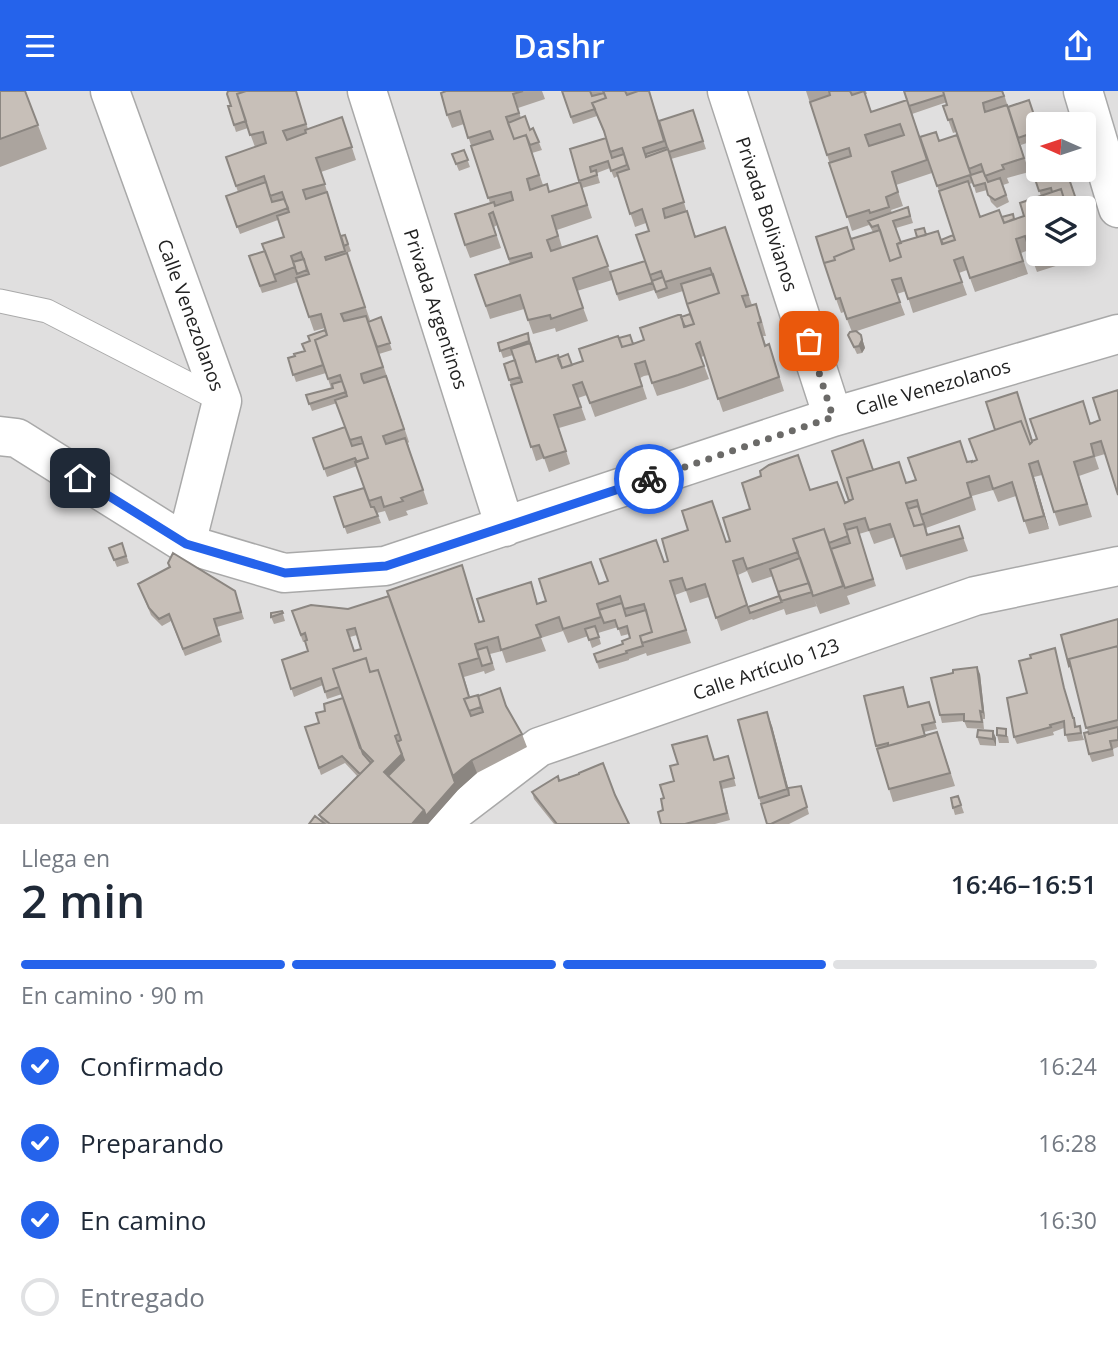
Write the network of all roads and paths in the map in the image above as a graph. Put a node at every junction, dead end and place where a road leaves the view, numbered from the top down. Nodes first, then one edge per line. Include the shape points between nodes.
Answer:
1 (110, 91) edge
2 (367, 91) edge
3 (727, 91) edge
4 (1083, 91) edge
5 (1118, 208) edge
6 (0, 301) edge
7 (1118, 334) edge
8 (222, 401) junction
9 (833, 417) junction
10 (0, 436) edge
11 (505, 527) junction
12 (186, 544) junction
13 (1118, 566) edge
14 (438, 824) edge

1 - 8 street, Calle Venezolanos
2 - 11 street, Privada Argentinos
3 - 9 street, Privada Bolivianos
4 - 5 street
6 - 8 lane via 47,311
7 - 9 street, Calle Venezolanos
8 - 12 street, Calle Venezolanos
9 - 11 street, Calle Venezolanos
10 - 12 street, Calle Venezolanos via 17,438
11 - 12 street, Calle Venezolanos via 386,566 285,573
13 - 14 street, Calle Artículo 123 via 975,596 539,747

